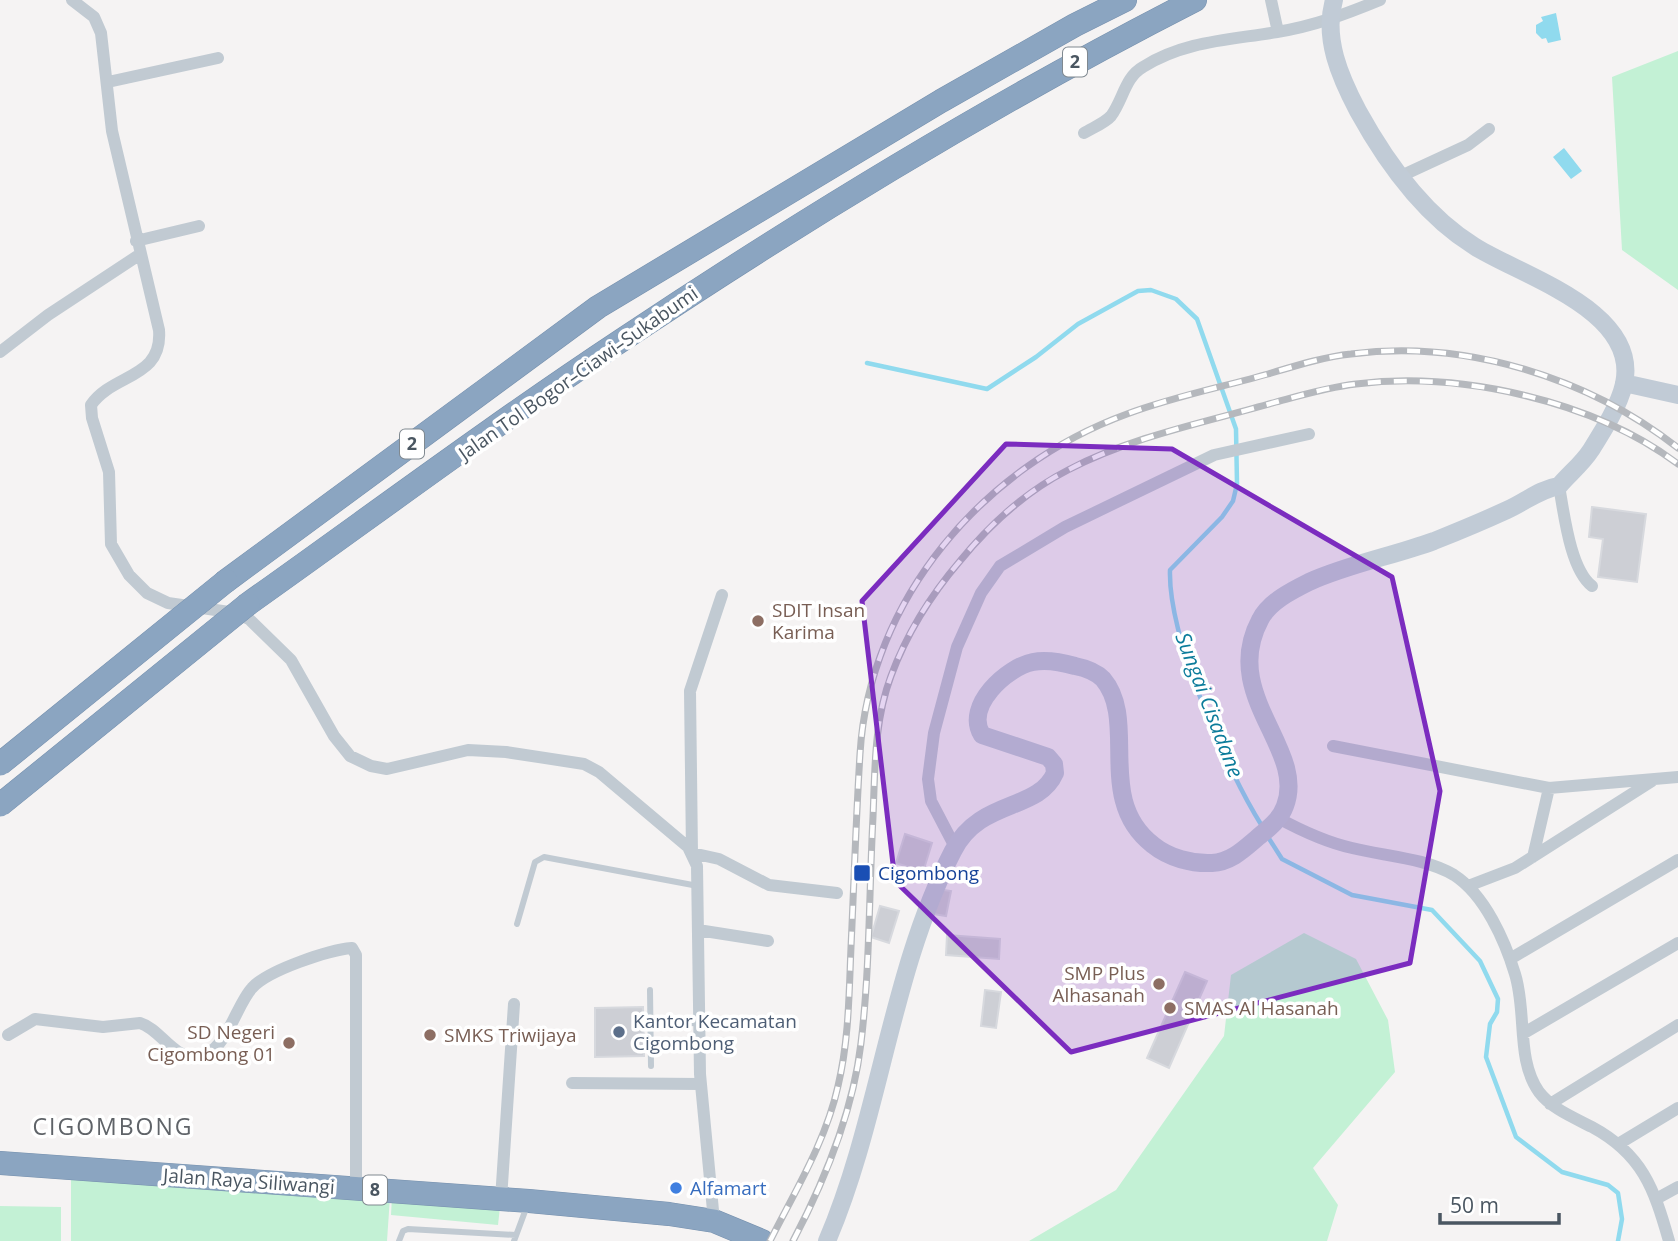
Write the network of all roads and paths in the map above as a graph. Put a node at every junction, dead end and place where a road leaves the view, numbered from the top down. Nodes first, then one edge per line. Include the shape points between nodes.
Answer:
1 (72, 0) edge
2 (1125, 0) edge
3 (1195, 0) edge
4 (1380, 0) edge
5 (1271, 1) edge
6 (1331, 12) edge
7 (1278, 32) junction
8 (218, 58) dead end
9 (108, 82) junction
10 (1489, 129) dead end
11 (1084, 133) dead end
12 (1401, 176) junction
13 (199, 226) dead end
14 (136, 241) junction
15 (139, 255) junction
16 (0, 352) edge
17 (1624, 383) junction
18 (1678, 395) edge
19 (1309, 435) dead end
20 (1559, 486) junction
21 (1592, 586) dead end
22 (722, 595) dead end
23 (1333, 746) dead end
24 (0, 764) edge
25 (1678, 777) edge
26 (1656, 779) junction
27 (1549, 788) junction
28 (0, 805) edge
29 (1273, 823) junction
30 (955, 847) junction
31 (692, 853) junction
32 (1533, 858) junction
33 (1678, 860) edge
34 (698, 886) junction
35 (1468, 886) junction
36 (837, 893) dead end
37 (517, 924) dead end
38 (698, 930) junction
39 (768, 941) dead end
40 (1678, 943) edge
41 (1510, 959) junction
42 (650, 990) dead end
43 (514, 1004) dead end
44 (651, 1024) junction
45 (699, 1024) junction
46 (1678, 1025) edge
47 (1524, 1033) junction
48 (8, 1035) dead end
49 (651, 1066) dead end
50 (572, 1083) dead end
51 (701, 1084) junction
52 (1550, 1104) junction
53 (1678, 1108) edge
54 (1620, 1143) junction
55 (0, 1163) edge
56 (1678, 1187) edge
57 (356, 1189) junction
58 (501, 1199) junction
59 (1656, 1199) junction
60 (529, 1201) junction
61 (714, 1221) junction
62 (755, 1237) edge
63 (515, 1238) edge
64 (399, 1241) edge
65 (827, 1241) edge
66 (1669, 1241) edge

1 - 9 street via 88,10 98,24
2 - 24 highway, Jalan Tol Bogor–Ciawi–Sukabumi / 2, bridge via 941,101 598,307 226,581
3 - 28 highway, Jalan Tol Bogor–Ciawi–Sukabumi / 2, bridge via 956,128 619,342 248,604
4 - 6 street
5 - 7 street
6 - 7 street
6 - 12 main road via 1336,62 1351,98
7 - 11 street via 1214,39 1141,68 1131,77 1110,118
8 - 9 street
9 - 14 street via 112,131
10 - 12 street via 1468,145
12 - 17 main road via 1474,247 1560,292 1604,322 1623,359
13 - 14 street
14 - 15 street
15 - 16 street
15 - 31 street via 159,330 159,349 148,365 97,397 91,410 109,472 111,544 135,583 167,603 249,619 291,660 342,748 355,760 387,769 475,750 584,764
17 - 18 main road
17 - 20 main road via 1590,451
19 - 30 street via 1214,455 1019,552 1000,566 981,593 957,647 934,733 928,779 931,801
20 - 21 street via 1581,578
20 - 29 main road via 1435,540 1309,582 1266,611 1251,647 1250,676 1288,782 1286,805
22 - 31 street via 690,691
23 - 27 street
25 - 26 street
26 - 27 street
26 - 32 street
27 - 32 street
29 - 30 main road via 1238,854 1220,862 1165,854 1140,834 1123,796 1117,716 1101,677 1044,661 1023,665 1003,677 986,698 978,724 987,738 1048,757 1055,768 1051,781 1034,797 988,814
29 - 35 street via 1444,870
30 - 65 main road via 917,936 869,1123
31 - 34 street
31 - 36 street via 719,859 769,884
32 - 35 street
33 - 41 street
34 - 37 lane via 544,857 534,862
34 - 38 street
35 - 41 street
38 - 39 street
38 - 45 street
40 - 47 street
41 - 47 street via 1522,996
42 - 44 lane
43 - 58 street
44 - 45 lane
44 - 49 lane
45 - 51 street
46 - 52 street
47 - 52 street via 1532,1081
48 - 57 street via 34,1019 103,1027 140,1023 181,1053 206,1054 221,1039 255,985 278,971 352,948 356,955
50 - 51 street
51 - 61 street
52 - 54 street
53 - 54 street
54 - 59 street via 1640,1167
55 - 57 highway, Jalan Raya Siliwangi / 8
56 - 59 street
57 - 58 highway, Jalan Raya Siliwangi / 8
58 - 60 highway, Jalan Raya Siliwangi / 8
59 - 66 street
60 - 61 highway, Jalan Raya Siliwangi / 8
60 - 63 lane
61 - 62 highway, Jalan Raya Siliwangi / 8
63 - 64 lane via 408,1229

